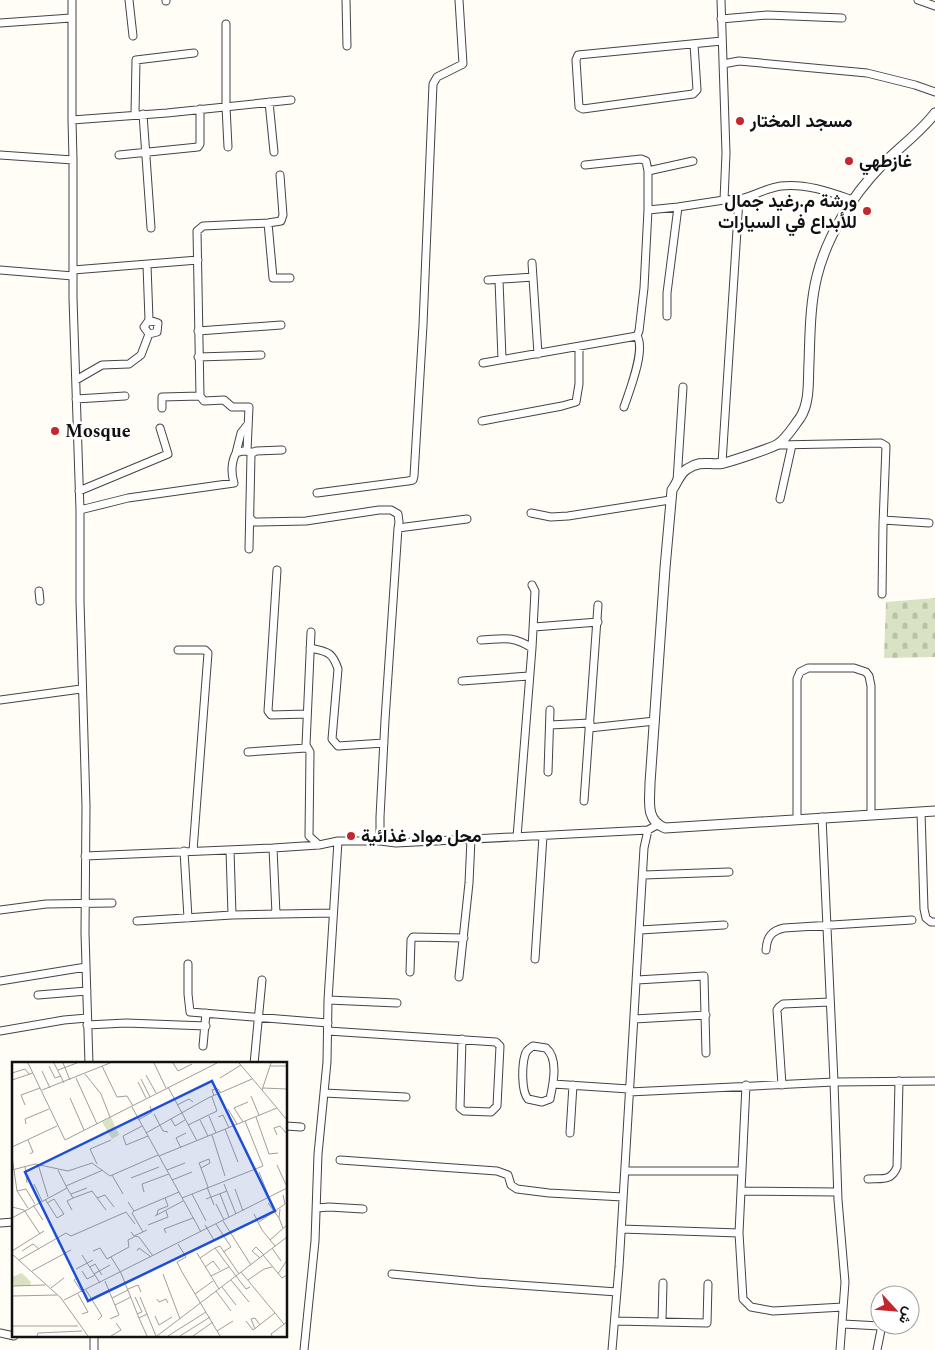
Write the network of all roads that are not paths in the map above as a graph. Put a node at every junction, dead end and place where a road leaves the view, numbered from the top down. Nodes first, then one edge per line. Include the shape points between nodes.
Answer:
1 (72, 0) edge
2 (130, 0) edge
3 (346, 0) edge
4 (459, 0) edge
5 (720, 0) edge
6 (918, 0) edge
7 (935, 6) edge
8 (71, 18) junction
9 (842, 18) dead end
10 (721, 19) junction
11 (0, 23) edge
12 (226, 24) dead end
13 (133, 36) dead end
14 (722, 41) junction
15 (694, 44) junction
16 (346, 46) dead end
17 (194, 54) dead end
18 (723, 64) junction
19 (935, 92) edge
20 (291, 100) dead end
21 (269, 102) junction
22 (226, 107) junction
23 (200, 109) junction
24 (935, 113) edge
25 (139, 114) junction
26 (72, 120) junction
27 (228, 147) dead end
28 (274, 152) dead end
29 (145, 153) junction
30 (0, 155) edge
31 (119, 155) dead end
32 (74, 160) junction
33 (693, 161) dead end
34 (585, 165) dead end
35 (648, 170) junction
36 (280, 175) dead end
37 (740, 199) junction
38 (724, 200) junction
39 (853, 200) junction
40 (678, 207) junction
41 (648, 210) junction
42 (268, 223) junction
43 (151, 228) dead end
44 (198, 260) junction
45 (532, 263) dead end
46 (147, 265) junction
47 (0, 270) edge
48 (73, 273) junction
49 (533, 277) junction
50 (290, 278) dead end
51 (488, 280) dead end
52 (498, 280) junction
53 (667, 316) dead end
54 (281, 325) dead end
55 (198, 331) junction
56 (637, 336) junction
57 (579, 347) junction
58 (538, 354) junction
59 (261, 355) dead end
60 (198, 357) junction
61 (502, 360) junction
62 (483, 362) dead end
63 (76, 380) junction
64 (683, 386) dead end
65 (125, 396) dead end
66 (200, 396) junction
67 (76, 399) junction
68 (624, 407) dead end
69 (162, 408) dead end
70 (482, 421) dead end
71 (248, 424) junction
72 (160, 428) dead end
73 (777, 445) junction
74 (792, 445) junction
75 (282, 450) dead end
76 (250, 451) junction
77 (236, 453) junction
78 (722, 463) junction
79 (677, 484) junction
80 (79, 491) junction
81 (317, 493) dead end
82 (780, 499) dead end
83 (670, 500) junction
84 (80, 510) junction
85 (531, 512) dead end
86 (250, 518) junction
87 (467, 519) dead end
88 (883, 520) junction
89 (929, 523) dead end
90 (398, 528) junction
91 (248, 549) dead end
92 (277, 570) dead end
93 (532, 585) dead end
94 (39, 591) dead end
95 (882, 594) dead end
96 (40, 601) dead end
97 (598, 605) dead end
98 (598, 622) junction
99 (534, 627) junction
100 (311, 632) dead end
101 (481, 640) dead end
102 (310, 648) junction
103 (532, 648) junction
104 (178, 650) dead end
105 (528, 676) junction
106 (462, 681) dead end
107 (82, 689) junction
108 (0, 700) edge
109 (550, 710) dead end
110 (308, 714) junction
111 (655, 721) junction
112 (550, 725) junction
113 (590, 725) junction
114 (384, 743) junction
115 (306, 748) junction
116 (248, 752) dead end
117 (548, 772) dead end
118 (584, 801) dead end
119 (935, 811) edge
120 (921, 812) junction
121 (871, 815) junction
122 (822, 817) junction
123 (797, 819) junction
124 (658, 825) junction
125 (648, 830) junction
126 (517, 836) junction
127 (544, 836) junction
128 (471, 839) junction
129 (338, 841) junction
130 (380, 841) junction
131 (318, 845) junction
132 (273, 848) junction
133 (230, 850) junction
134 (184, 851) junction
135 (192, 851) junction
136 (85, 856) junction
137 (729, 872) dead end
138 (644, 875) junction
139 (112, 903) dead end
140 (85, 904) junction
141 (0, 910) edge
142 (333, 913) junction
143 (276, 914) junction
144 (232, 916) junction
145 (188, 918) junction
146 (912, 920) dead end
147 (137, 921) dead end
148 (935, 922) edge
149 (826, 924) junction
150 (724, 925) dead end
151 (640, 930) junction
152 (464, 938) junction
153 (766, 950) dead end
154 (535, 958) dead end
155 (188, 964) dead end
156 (86, 967) junction
157 (410, 972) dead end
158 (459, 976) dead end
159 (262, 980) dead end
160 (637, 980) junction
161 (0, 981) edge
162 (87, 991) junction
163 (38, 995) dead end
164 (328, 1000) junction
165 (830, 1002) junction
166 (397, 1003) dead end
167 (206, 1013) junction
168 (706, 1015) junction
169 (259, 1016) junction
170 (634, 1019) junction
171 (87, 1022) junction
172 (328, 1023) junction
173 (206, 1026) junction
174 (0, 1031) edge
175 (328, 1031) junction
176 (462, 1039) junction
177 (203, 1046) dead end
178 (706, 1053) dead end
179 (89, 1062) edge
180 (254, 1062) edge
181 (899, 1081) junction
182 (935, 1081) edge
183 (834, 1082) junction
184 (553, 1084) junction
185 (573, 1085) junction
186 (782, 1085) junction
187 (746, 1086) junction
188 (629, 1091) junction
189 (324, 1092) junction
190 (406, 1097) dead end
191 (288, 1126) edge
192 (301, 1127) dead end
193 (570, 1133) dead end
194 (340, 1160) dead end
195 (625, 1171) junction
196 (742, 1171) junction
197 (868, 1179) dead end
198 (741, 1191) junction
199 (837, 1192) junction
200 (623, 1197) junction
201 (317, 1208) junction
202 (363, 1209) dead end
203 (620, 1229) junction
204 (739, 1233) junction
205 (392, 1274) dead end
206 (663, 1283) dead end
207 (708, 1284) dead end
208 (617, 1292) junction
209 (843, 1308) junction
210 (615, 1321) junction
211 (662, 1321) junction
212 (842, 1324) junction
213 (304, 1350) edge
214 (612, 1350) edge
215 (840, 1350) edge
216 (877, 1350) edge

1 - 8 street
2 - 13 street
3 - 16 street
4 - 81 street via 462,64 437,77 433,84 414,476 408,481
5 - 10 street
6 - 7 street
8 - 11 street
8 - 26 street
9 - 10 street via 767,16
10 - 14 street
12 - 22 street
14 - 15 street
14 - 18 street
15 - 15 street via 578,55 579,107 693,94 697,90
17 - 25 street via 136,60
18 - 19 street via 739,61 867,72
18 - 38 street
20 - 21 street
21 - 22 street
21 - 28 street
22 - 23 street
22 - 27 street
23 - 25 street
23 - 29 street via 199,146
24 - 39 street via 882,165
25 - 26 street
25 - 29 street
26 - 32 street
29 - 31 street
29 - 43 street
30 - 32 street
32 - 48 street
33 - 35 street
34 - 35 street via 641,160 646,161
35 - 41 street
36 - 42 street via 284,215 281,221
37 - 38 street
37 - 39 street via 771,188 794,185
37 - 78 street
38 - 40 street
39 - 73 street via 824,254 816,277 807,399 802,416
40 - 41 street
40 - 53 street
41 - 56 street via 644,288
42 - 44 street via 201,226 197,231
42 - 50 street via 273,278
44 - 46 street
44 - 55 street
45 - 49 street
46 - 48 street
46 - 63 street via 150,320 158,323 157,332 149,334 141,355 129,364 102,365
47 - 48 street
48 - 63 street
49 - 52 street
49 - 58 street
51 - 52 street
52 - 61 street
54 - 55 street
55 - 60 street
56 - 57 street
56 - 68 street via 640,348
57 - 58 street
57 - 70 street via 576,402
58 - 61 street
59 - 60 street
60 - 66 street
61 - 62 street
63 - 67 street
64 - 79 street
65 - 67 street
66 - 69 street via 162,397
66 - 71 street via 204,401 224,400 232,407 249,407
67 - 80 street
71 - 76 street
71 - 77 street via 241,432
72 - 80 street via 168,454
73 - 74 street
73 - 78 street
74 - 82 street
74 - 88 street via 884,444
75 - 76 street
76 - 77 street
76 - 86 street
77 - 84 street via 232,463 234,484 128,498
78 - 79 street via 707,462 688,468 680,475
79 - 83 street
80 - 84 street
83 - 85 street via 568,516 551,517
83 - 111 street
84 - 107 street
86 - 90 street via 254,522 306,521 391,510 398,514
86 - 91 street
87 - 90 street
88 - 89 street
88 - 95 street
90 - 114 street
92 - 110 street via 268,712 270,715
93 - 99 street via 535,591
94 - 96 street
97 - 98 street
98 - 99 street
98 - 113 street
99 - 103 street
100 - 102 street
101 - 103 street via 513,638
102 - 110 street
102 - 114 street via 329,652 338,669 332,739 338,746
103 - 105 street
104 - 135 street via 205,650 208,653
105 - 106 street
105 - 126 street
107 - 108 street
107 - 136 street
109 - 112 street
110 - 115 street
111 - 113 street
111 - 124 street via 650,813
112 - 113 street
112 - 117 street
113 - 118 street
114 - 130 street
115 - 116 street
115 - 131 street via 310,752 309,836
119 - 120 street
120 - 121 street
120 - 148 street via 924,909 926,918
121 - 122 street
121 - 123 street via 869,676 854,668 808,668 800,672 798,679
122 - 123 street
122 - 149 street
123 - 124 street via 675,828
124 - 125 street
125 - 127 street
125 - 138 street
126 - 127 street
126 - 128 street
127 - 154 street
128 - 130 street
128 - 152 street
129 - 130 street
129 - 131 street
129 - 142 street
131 - 132 street
132 - 133 street
132 - 143 street
133 - 135 street
133 - 144 street
134 - 135 street
134 - 136 street
134 - 145 street
136 - 140 street
137 - 138 street
138 - 151 street
139 - 140 street
140 - 141 street via 46,904
140 - 156 street
142 - 143 street
142 - 164 street
143 - 144 street
144 - 145 street
145 - 147 street
146 - 149 street
149 - 153 street via 776,930 768,938
149 - 165 street
150 - 151 street
151 - 160 street
152 - 157 street via 413,937
152 - 158 street
155 - 167 street via 190,1012
156 - 161 street
156 - 162 street
159 - 169 street
160 - 168 street via 704,976
160 - 170 street
162 - 163 street
162 - 171 street
164 - 166 street
164 - 172 street
165 - 183 street
165 - 186 street via 783,1004 777,1010
167 - 169 street
167 - 173 street
168 - 170 street
168 - 178 street
169 - 172 street
169 - 180 street
170 - 188 street
171 - 173 street
171 - 174 street via 64,1020
171 - 179 street
172 - 175 street
173 - 177 street
175 - 176 street
175 - 189 street
176 - 176 street via 494,1041 500,1046 497,1106 491,1112 460,1108
181 - 182 street
181 - 183 street
181 - 197 street via 897,1167 889,1178
183 - 186 street
183 - 199 street
184 - 184 street via 547,1101 528,1099 524,1095 525,1054 528,1049 533,1046 550,1051
184 - 185 street
185 - 188 street
185 - 193 street
186 - 187 street
187 - 188 street
187 - 196 street
188 - 195 street
189 - 190 street
189 - 201 street
191 - 192 street
194 - 200 street via 498,1171 508,1175 511,1185 517,1189 549,1194
195 - 196 street
195 - 200 street
196 - 198 street
198 - 199 street
198 - 204 street
199 - 209 street via 845,1282
200 - 203 street
201 - 202 street
201 - 213 street
203 - 204 street
203 - 208 street
204 - 209 street via 743,1299 751,1307 773,1311
205 - 208 street
206 - 211 street
207 - 211 street via 707,1323
208 - 210 street
209 - 212 street
210 - 211 street
210 - 214 street
212 - 215 street
212 - 216 street via 880,1326

